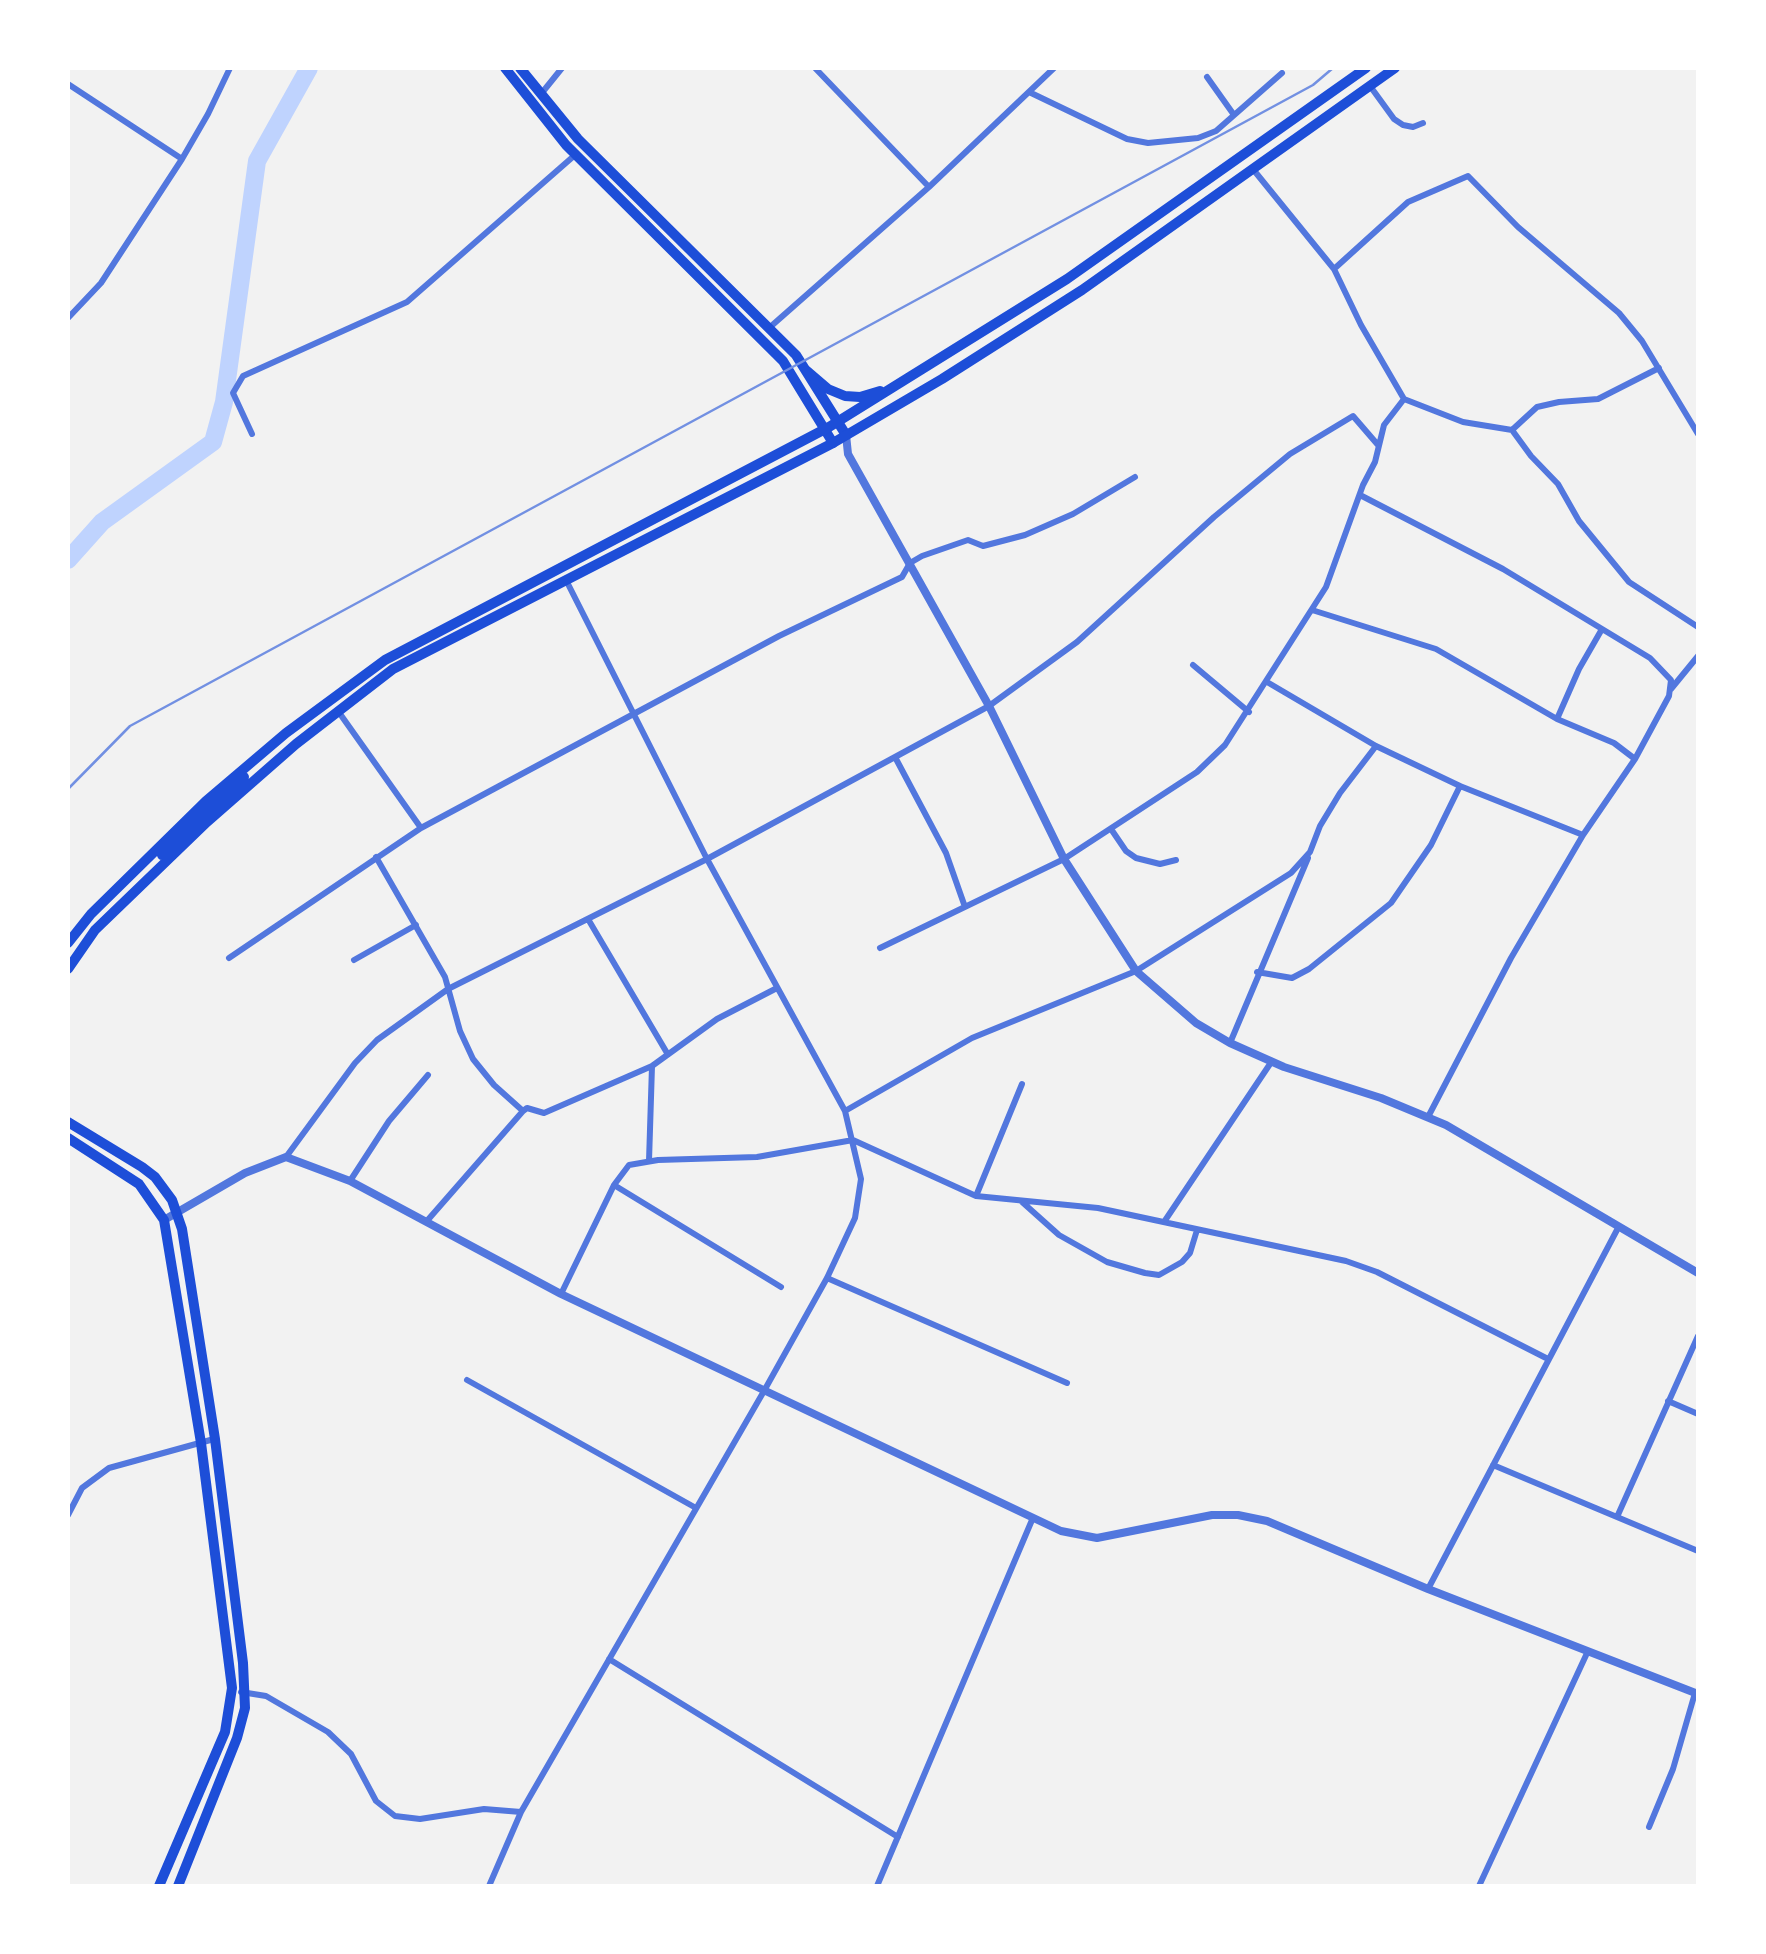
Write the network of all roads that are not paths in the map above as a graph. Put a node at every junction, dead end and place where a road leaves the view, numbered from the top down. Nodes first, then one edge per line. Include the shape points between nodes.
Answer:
1 (230, 68) edge
2 (505, 68) edge
3 (520, 68) edge
4 (562, 68) edge
5 (815, 68) edge
6 (1054, 68) edge
7 (1366, 68) edge
8 (1395, 68) edge
9 (1282, 73) dead end
10 (1207, 77) dead end
11 (68, 84) edge
12 (1370, 85) junction
13 (1030, 92) junction
14 (540, 95) junction
15 (1234, 115) junction
16 (1423, 123) dead end
17 (576, 154) junction
18 (182, 159) junction
19 (1251, 167) junction
20 (929, 186) junction
21 (1334, 269) junction
22 (68, 318) edge
23 (770, 328) junction
24 (1659, 368) junction
25 (807, 371) junction
26 (900, 384) junction
27 (1404, 399) junction
28 (838, 422) junction
29 (824, 430) junction
30 (1512, 430) junction
31 (252, 434) dead end
32 (1698, 434) edge
33 (846, 435) junction
34 (832, 442) junction
35 (1378, 446) junction
36 (848, 454) junction
37 (1134, 477) dead end
38 (1360, 495) junction
39 (910, 564) junction
40 (565, 578) junction
41 (1312, 610) junction
42 (1698, 627) edge
43 (1602, 629) junction
44 (1698, 656) edge
45 (1193, 665) dead end
46 (1267, 682) junction
47 (1671, 690) junction
48 (989, 706) junction
49 (338, 711) junction
50 (1249, 712) junction
51 (634, 715) junction
52 (1557, 719) junction
53 (286, 733) junction
54 (296, 744) junction
55 (1376, 746) junction
56 (895, 757) junction
57 (1635, 759) junction
58 (1460, 786) junction
59 (198, 825) junction
60 (422, 828) junction
61 (1111, 829) junction
62 (1583, 835) junction
63 (1310, 852) junction
64 (376, 857) junction
65 (1064, 859) junction
66 (707, 860) junction
67 (1176, 860) dead end
68 (965, 908) junction
69 (588, 919) junction
70 (416, 925) junction
71 (68, 943) edge
72 (880, 948) dead end
73 (228, 958) dead end
74 (68, 960) edge
75 (354, 960) dead end
76 (1136, 970) junction
77 (68, 971) edge
78 (1258, 972) junction
79 (448, 988) junction
80 (777, 988) junction
81 (1230, 1043) junction
82 (667, 1053) junction
83 (1272, 1061) junction
84 (652, 1066) junction
85 (428, 1075) dead end
86 (1022, 1084) dead end
87 (523, 1111) junction
88 (845, 1112) junction
89 (1428, 1117) junction
90 (68, 1122) edge
91 (68, 1138) edge
92 (853, 1140) junction
93 (286, 1157) junction
94 (649, 1161) junction
95 (350, 1181) junction
96 (614, 1185) junction
97 (976, 1196) junction
98 (1021, 1201) junction
99 (178, 1213) junction
100 (164, 1220) junction
101 (426, 1222) junction
102 (1164, 1222) junction
103 (1618, 1228) junction
104 (1197, 1230) junction
105 (1698, 1272) edge
106 (827, 1278) junction
107 (781, 1288) dead end
108 (561, 1294) junction
109 (1698, 1336) edge
110 (1548, 1359) junction
111 (467, 1380) dead end
112 (1068, 1383) dead end
113 (764, 1392) junction
114 (1668, 1402) junction
115 (1698, 1414) edge
116 (216, 1439) junction
117 (200, 1443) junction
118 (1493, 1465) junction
119 (696, 1508) junction
120 (68, 1515) edge
121 (1617, 1517) junction
122 (1032, 1520) junction
123 (1698, 1551) edge
124 (1428, 1589) junction
125 (1588, 1650) junction
126 (609, 1659) junction
127 (246, 1692) junction
128 (232, 1693) junction
129 (1696, 1694) edge
130 (520, 1812) junction
131 (1649, 1827) dead end
132 (898, 1837) junction
133 (160, 1886) edge
134 (178, 1886) edge
135 (488, 1886) edge
136 (876, 1886) edge
137 (1480, 1886) edge

1 - 18 street
2 - 17 main road
3 - 14 main road
4 - 14 street
5 - 20 street
6 - 13 street
7 - 26 main road via 1067,279
8 - 12 main road
9 - 15 street
10 - 15 street
11 - 18 street
12 - 16 street via 1394,118 1414,127
12 - 19 main road
13 - 15 street via 1128,139 1148,142 1198,138
13 - 20 street
14 - 23 main road
17 - 29 main road via 783,362
17 - 31 street via 407,302 244,376 233,393
18 - 22 street via 100,282
19 - 21 street
19 - 33 main road via 1082,290
20 - 23 street
21 - 24 street via 1408,202 1468,176 1619,313
21 - 27 street
23 - 25 main road
24 - 30 street via 1598,399 1537,407
24 - 32 street
25 - 26 main road via 845,396
25 - 28 main road
26 - 28 main road
27 - 30 street via 1463,422
27 - 35 street
28 - 29 main road
28 - 33 main road
29 - 34 main road
29 - 53 main road via 412,644
30 - 42 street via 1630,582
33 - 34 main road
33 - 36 street
34 - 36 street
34 - 40 main road
35 - 38 street
35 - 48 street via 1354,416 1290,454 1076,642
36 - 39 street
37 - 39 street via 1026,535 983,546 968,540
38 - 41 street
38 - 43 street
39 - 48 street
39 - 51 street via 902,576
40 - 49 main road via 427,649
40 - 51 street
41 - 46 street
41 - 52 street via 1436,649
43 - 47 street via 1650,658 1671,680
43 - 52 street
44 - 47 street
45 - 50 street
46 - 50 street
46 - 55 street
47 - 57 street
48 - 56 street
48 - 65 street
49 - 54 main road
49 - 60 street
50 - 61 street via 1197,772
51 - 60 street
51 - 66 street
52 - 57 street
53 - 59 main road
53 - 71 main road via 206,801
54 - 59 main road
54 - 77 main road via 94,930
55 - 58 street
55 - 63 street via 1340,793
56 - 66 street
56 - 68 street via 946,853
57 - 62 street
58 - 62 street
58 - 78 street via 1391,903 1292,978
59 - 74 main road via 96,921
59 - 77 main road via 109,915
60 - 64 street
61 - 65 street
61 - 67 street via 1136,858
62 - 89 street
63 - 76 street via 1291,873
63 - 78 street
64 - 70 street
64 - 73 street
65 - 68 street
65 - 76 street
66 - 69 street
66 - 80 street
68 - 72 street
69 - 79 street
69 - 82 street
70 - 75 street
70 - 79 street
76 - 81 street via 1196,1023
76 - 88 street via 972,1038
78 - 81 street
79 - 87 street via 473,1059
79 - 93 street via 378,1040
80 - 82 street
80 - 88 street
81 - 83 street
82 - 84 street
83 - 89 street
83 - 102 street
84 - 87 street via 544,1112
84 - 94 street
85 - 95 street
86 - 97 street
87 - 101 street
88 - 92 street
89 - 103 street
90 - 99 main road via 155,1178
91 - 100 main road via 139,1184
92 - 94 street via 757,1157
92 - 97 street
92 - 106 street via 859,1202
93 - 95 street
93 - 99 street
94 - 96 street via 629,1166
95 - 101 street
96 - 107 street
96 - 108 street
97 - 98 street
98 - 102 street via 1064,1202
98 - 104 street via 1059,1235 1130,1270 1159,1275 1190,1253
99 - 100 street
99 - 116 main road
100 - 117 main road
101 - 108 street
102 - 104 street
103 - 105 street
103 - 110 street
104 - 110 street via 1376,1272
106 - 112 street
106 - 113 street
108 - 113 street
109 - 114 street
110 - 118 street
111 - 119 street
113 - 119 street
113 - 122 street
114 - 115 street
114 - 121 street
116 - 117 street
116 - 127 main road
117 - 120 street via 109,1468 82,1488
117 - 128 main road
118 - 121 street
118 - 124 street
119 - 126 street
121 - 123 street
122 - 124 street via 1097,1538 1238,1514
122 - 132 street
124 - 125 street
125 - 129 street
125 - 137 street
126 - 130 street
126 - 132 street
127 - 128 street
127 - 130 street via 291,1708 341,1742 376,1800 395,1816
127 - 134 main road via 237,1738
128 - 133 main road via 226,1732
129 - 131 street
130 - 135 street
132 - 136 street

